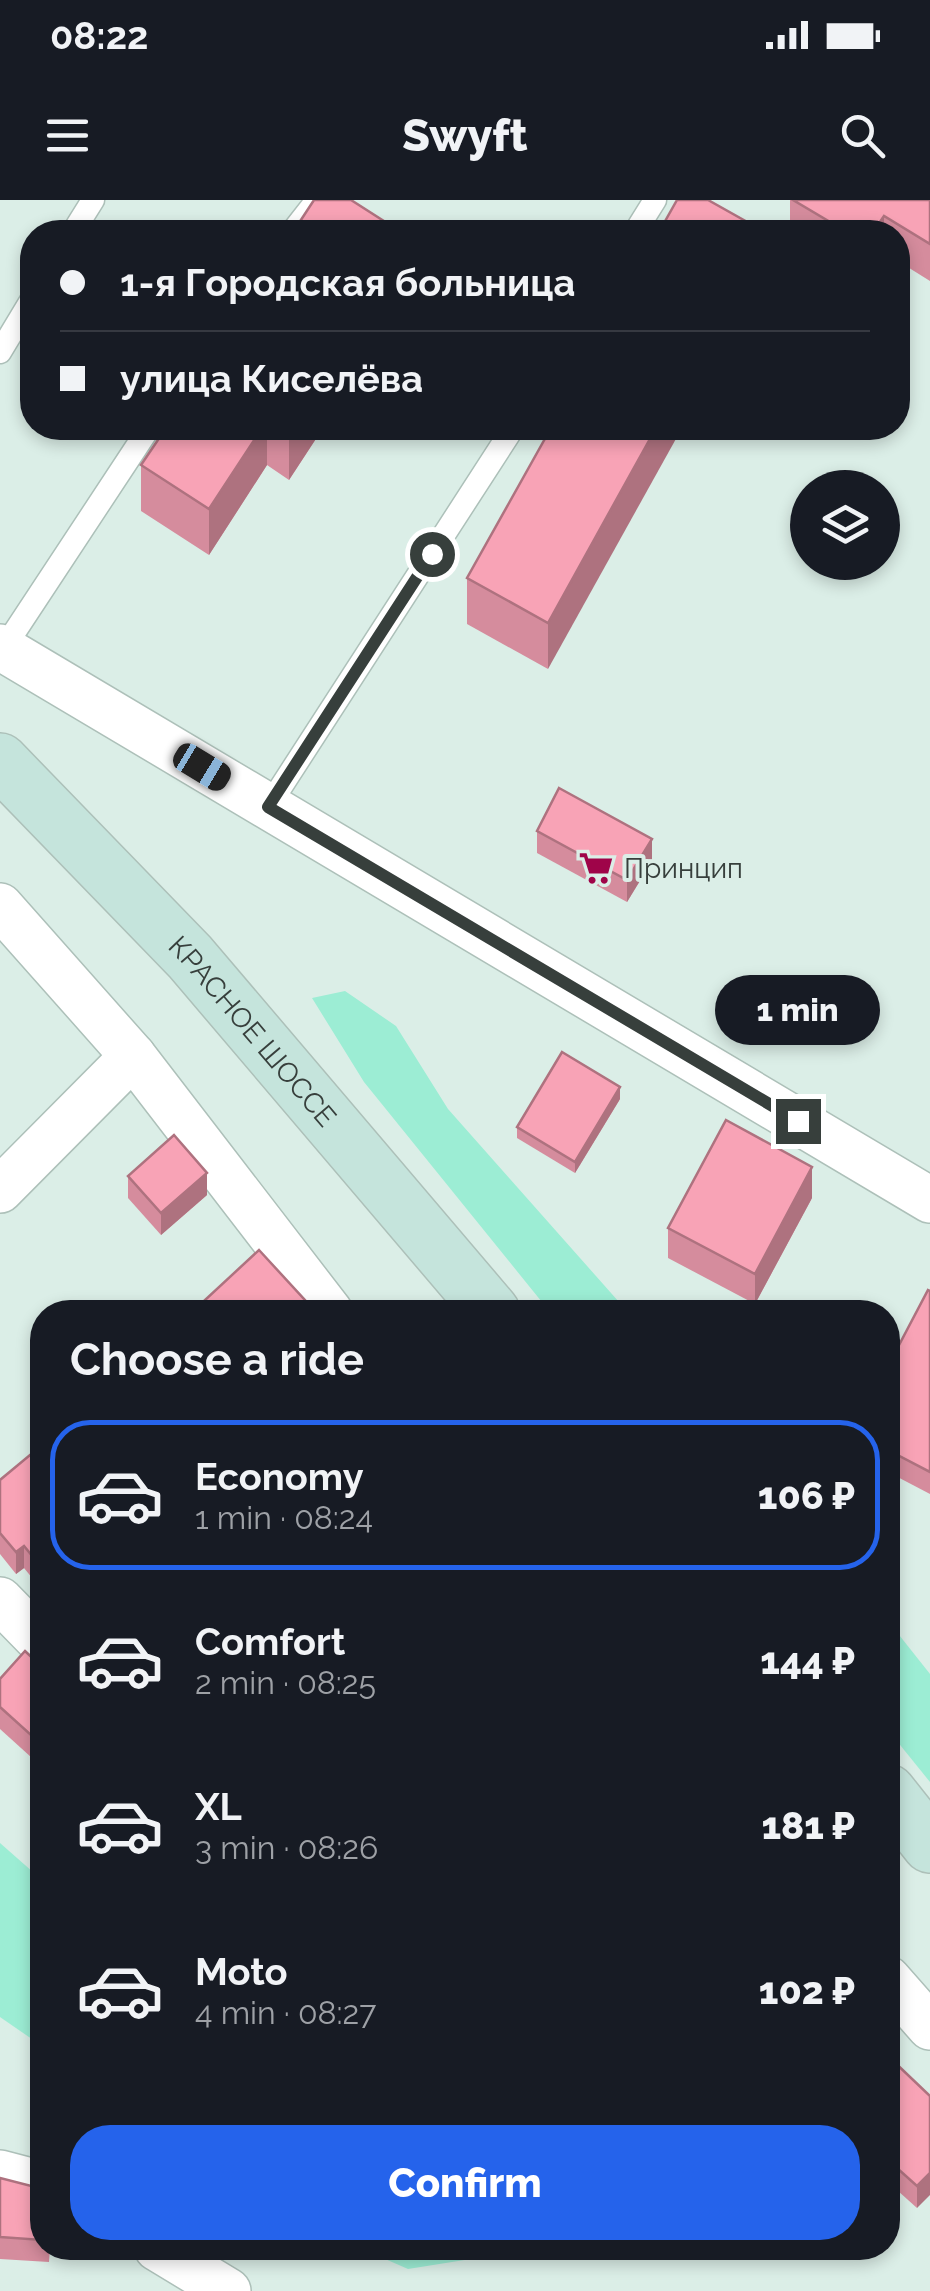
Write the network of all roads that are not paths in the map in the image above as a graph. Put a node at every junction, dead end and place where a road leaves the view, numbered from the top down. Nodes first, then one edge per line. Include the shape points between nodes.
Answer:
1 (317, 200) edge
2 (301, 220) edge
3 (20, 319) edge
4 (0, 352) edge
5 (141, 440) edge
6 (506, 440) edge
7 (2, 647) edge
8 (0, 761) edge
9 (268, 807) junction
10 (0, 906) edge
11 (132, 1056) junction
12 (0, 1190) edge
13 (930, 1200) edge
14 (321, 1300) edge
15 (482, 1300) edge
16 (0, 1600) edge
17 (30, 1631) edge
18 (900, 1807) edge
19 (930, 1845) edge
20 (900, 1992) edge
21 (930, 2027) edge
22 (0, 2173) edge
23 (30, 2181) edge
24 (177, 2260) edge
25 (228, 2291) edge

1 - 2 lane
3 - 4 lane
5 - 7 lane
6 - 9 lane
7 - 9 street
8 - 15 main road, КРАСНОЕ ШОССЕ via 190,957
9 - 13 street
10 - 11 street
11 - 12 street
11 - 14 street
16 - 17 street
18 - 19 main road
20 - 21 street
22 - 23 street
24 - 25 street

